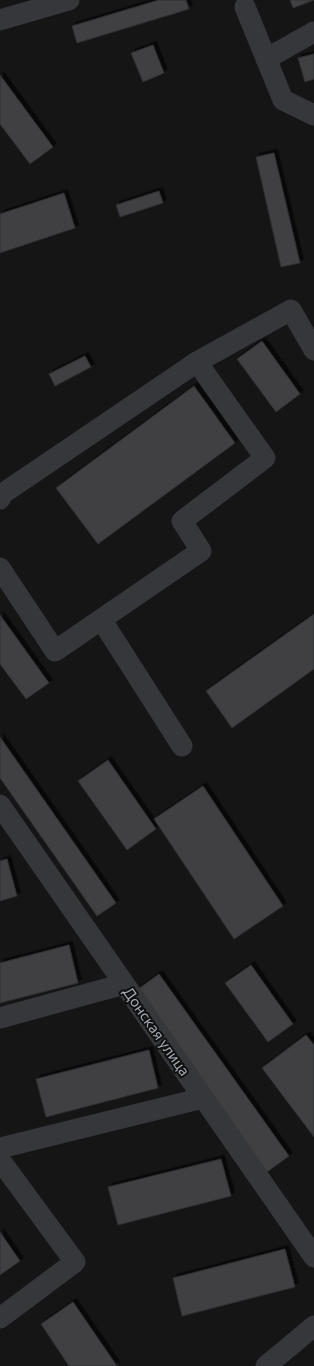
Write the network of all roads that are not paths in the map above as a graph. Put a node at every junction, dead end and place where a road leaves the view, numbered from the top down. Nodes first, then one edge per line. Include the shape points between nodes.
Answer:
1 (69, 0) edge
2 (245, 7) dead end
3 (0, 20) edge
4 (314, 32) edge
5 (266, 59) junction
6 (314, 115) edge
7 (314, 350) edge
8 (197, 362) junction
9 (0, 499) edge
10 (0, 568) edge
11 (101, 619) junction
12 (182, 746) dead end
13 (0, 805) edge
14 (124, 984) junction
15 (0, 1018) edge
16 (203, 1098) junction
17 (0, 1148) edge
18 (0, 1160) edge
19 (6, 1181) edge
20 (314, 1257) edge
21 (0, 1318) edge
22 (314, 1326) edge
23 (266, 1366) edge

1 - 3 street
2 - 5 street
4 - 5 street
5 - 6 street via 283,100
7 - 8 street via 291,310
8 - 9 street via 2,494
8 - 11 street via 265,458 182,521 200,551
10 - 11 street via 55,651
11 - 12 street
13 - 14 street, Донская улица
14 - 15 street
14 - 16 street, Донская улица
16 - 17 street
16 - 20 street, Донская улица
18 - 19 street
19 - 21 street via 75,1262
22 - 23 street

